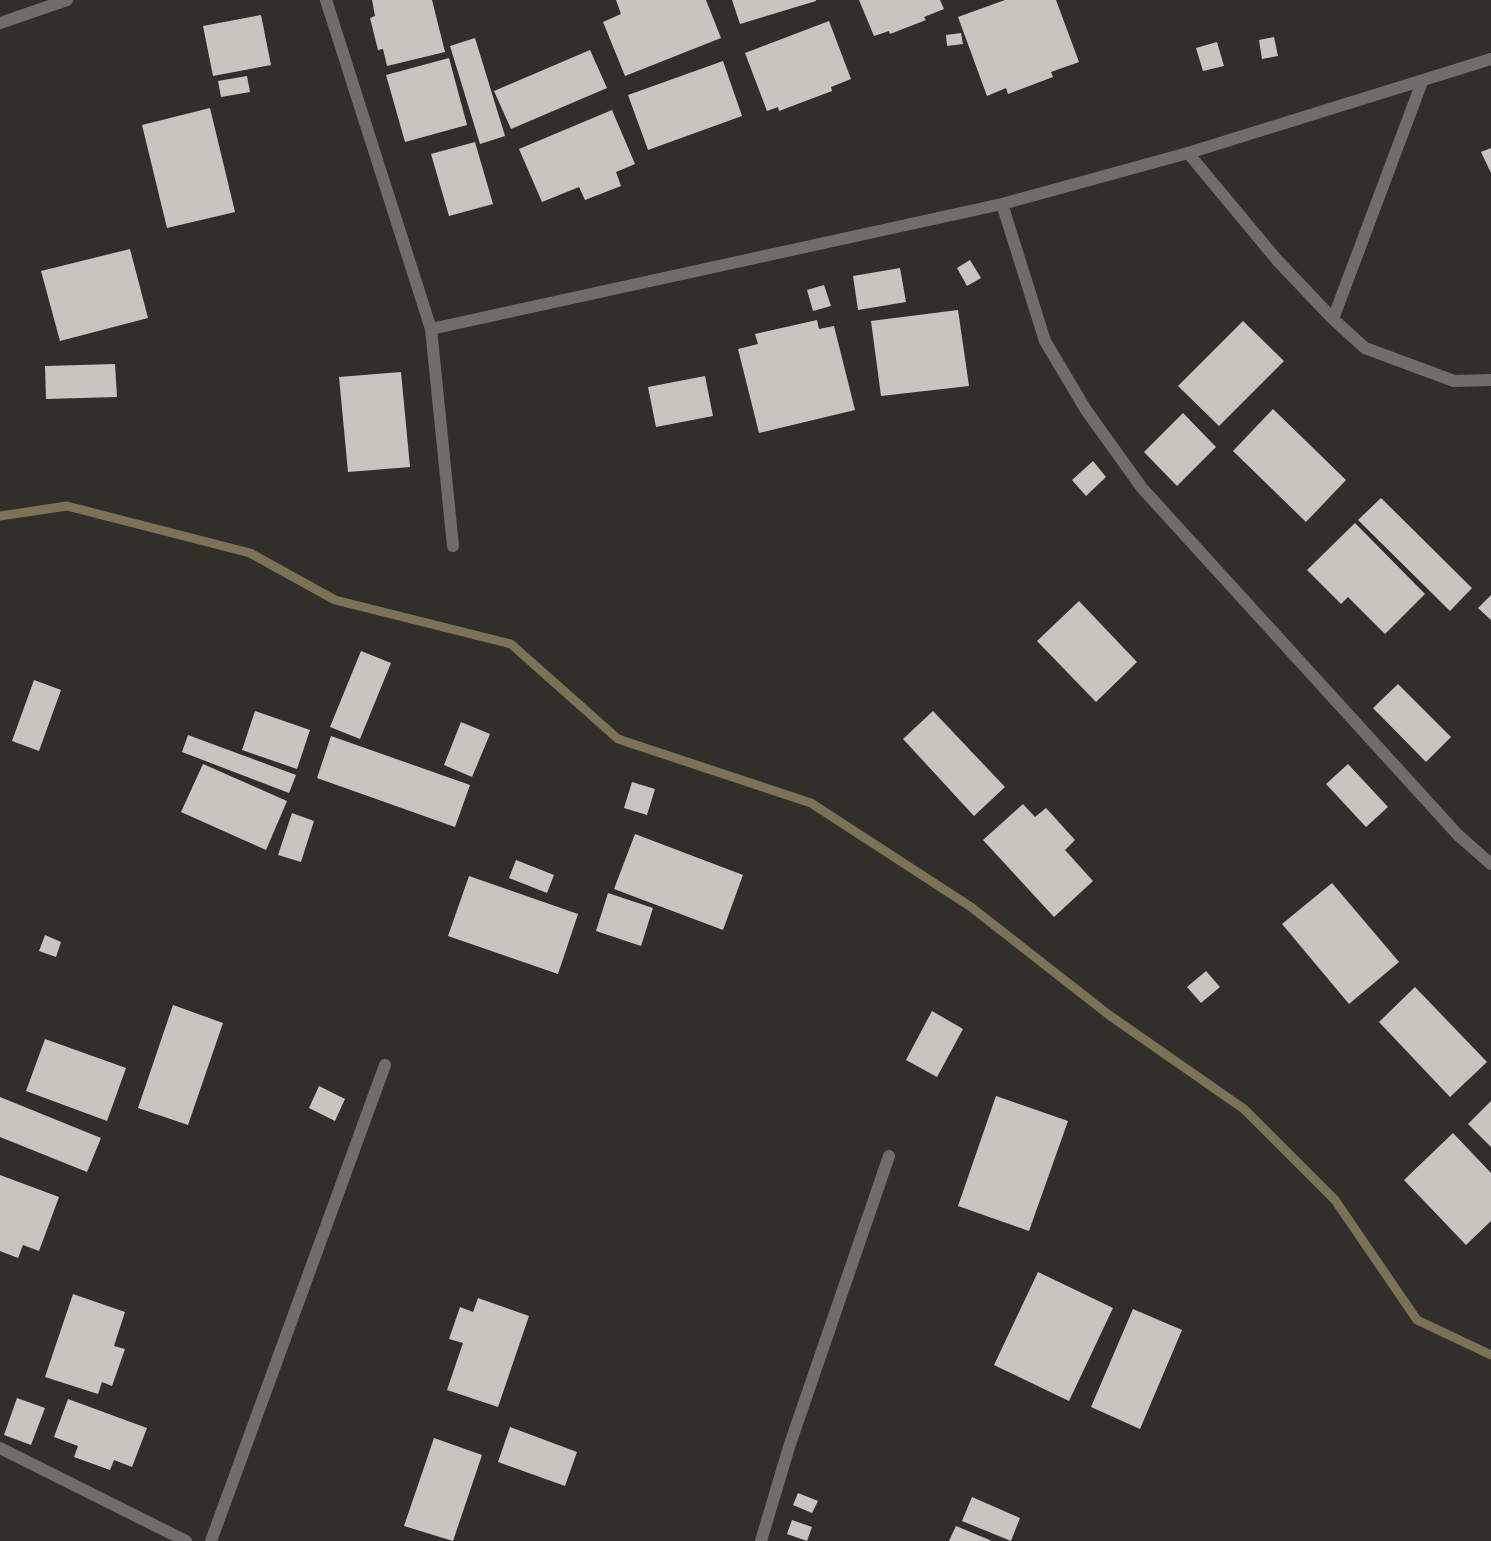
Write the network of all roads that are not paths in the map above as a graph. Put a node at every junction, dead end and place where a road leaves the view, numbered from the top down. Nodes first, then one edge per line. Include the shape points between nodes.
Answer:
1 (67, 0) edge
2 (326, 0) edge
3 (0, 23) edge
4 (1491, 59) edge
5 (1422, 82) junction
6 (1188, 153) junction
7 (1002, 204) junction
8 (1333, 319) junction
9 (430, 329) junction
10 (1491, 380) edge
11 (453, 546) dead end
12 (1491, 864) edge
13 (385, 1065) dead end
14 (889, 1156) dead end
15 (0, 1448) edge
16 (186, 1541) edge
17 (211, 1541) edge
18 (761, 1541) edge

1 - 3 street
2 - 9 street
4 - 5 street
5 - 6 street
5 - 8 street
6 - 7 street
6 - 8 street via 1277,260
7 - 9 street
7 - 12 street via 1045,341 1086,410 1142,488 1458,835
8 - 10 street via 1365,348 1454,381
9 - 11 street
13 - 17 street
14 - 18 street via 789,1447
15 - 16 street

